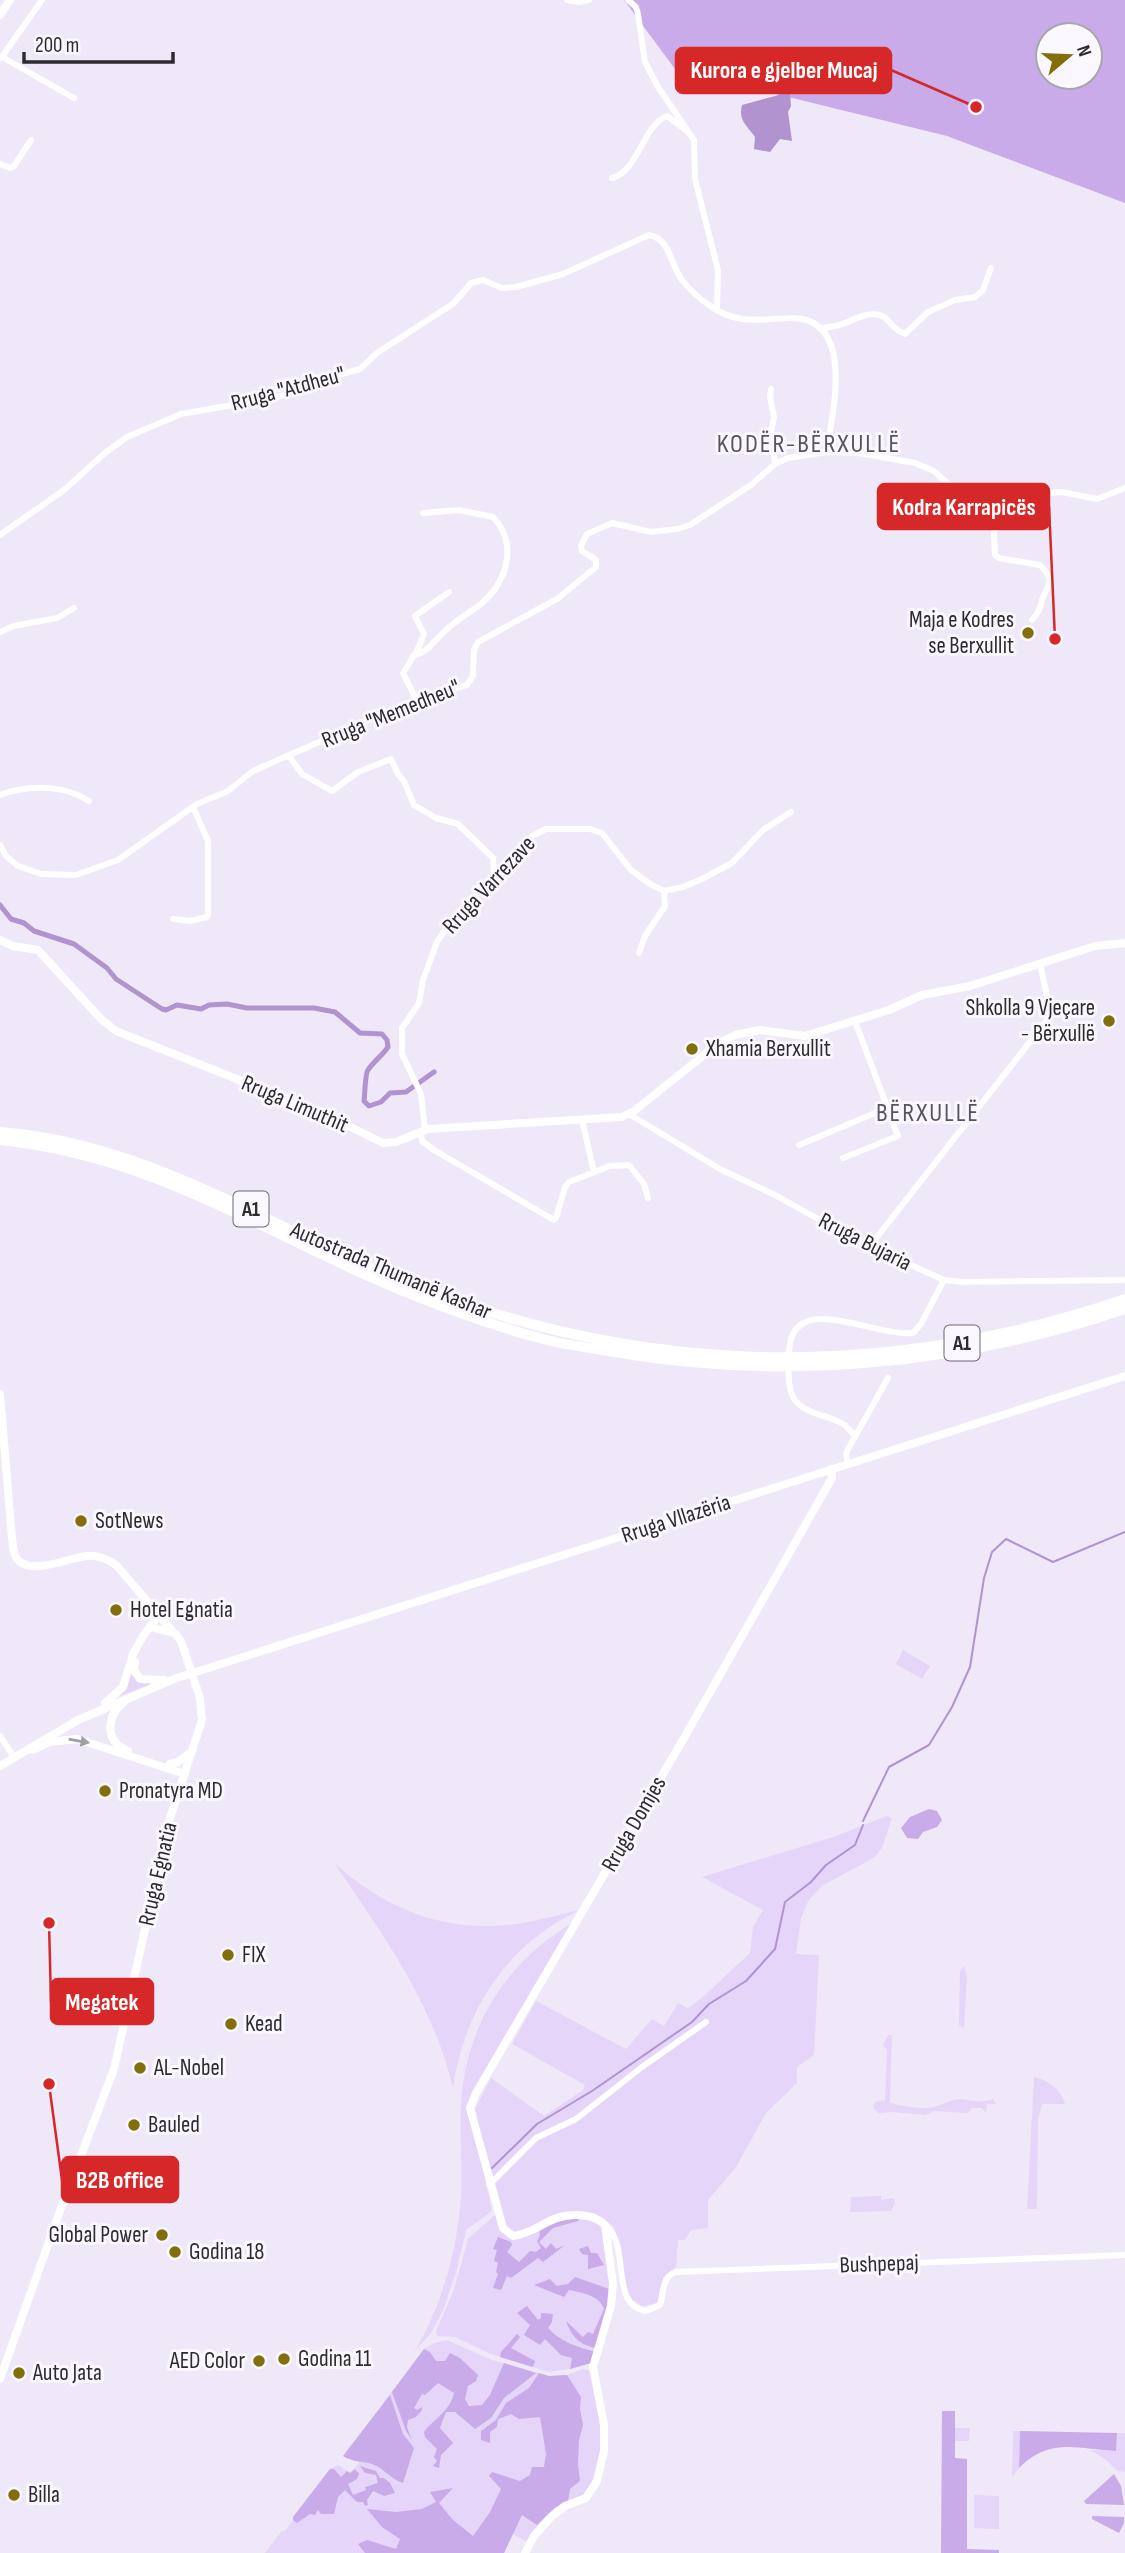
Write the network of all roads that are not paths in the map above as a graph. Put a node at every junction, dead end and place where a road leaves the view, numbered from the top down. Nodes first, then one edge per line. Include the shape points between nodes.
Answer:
1 (9, 0) edge
2 (42, 0) edge
3 (567, 0) edge
4 (589, 0) edge
5 (628, 0) edge
6 (0, 15) edge
7 (1, 58) edge
8 (74, 98) dead end
9 (689, 131) junction
10 (31, 141) dead end
11 (0, 164) edge
12 (612, 178) dead end
13 (991, 268) dead end
14 (718, 310) junction
15 (820, 329) junction
16 (771, 389) dead end
17 (826, 452) junction
18 (775, 464) junction
19 (1125, 488) edge
20 (423, 513) dead end
21 (997, 518) junction
22 (0, 535) edge
23 (449, 592) dead end
24 (75, 608) dead end
25 (1032, 620) dead end
26 (0, 632) edge
27 (413, 656) junction
28 (416, 701) junction
29 (289, 756) junction
30 (0, 795) edge
31 (89, 801) dead end
32 (194, 807) junction
33 (791, 812) dead end
34 (0, 845) edge
35 (494, 877) junction
36 (664, 891) junction
37 (173, 919) dead end
38 (0, 940) edge
39 (1125, 943) edge
40 (639, 953) dead end
41 (1040, 964) junction
42 (855, 1021) junction
43 (887, 1108) junction
44 (629, 1114) junction
45 (582, 1120) junction
46 (0, 1130) edge
47 (422, 1130) junction
48 (0, 1142) edge
49 (799, 1145) dead end
50 (68, 1146) junction
51 (84, 1150) junction
52 (843, 1158) dead end
53 (594, 1172) junction
54 (648, 1198) dead end
55 (870, 1246) junction
56 (944, 1280) junction
57 (1125, 1280) edge
58 (1125, 1299) edge
59 (1125, 1309) edge
60 (1125, 1376) edge
61 (888, 1378) dead end
62 (0, 1394) edge
63 (855, 1436) junction
64 (848, 1464) junction
65 (831, 1469) junction
66 (158, 1611) junction
67 (164, 1619) junction
68 (152, 1628) junction
69 (176, 1634) junction
70 (172, 1680) junction
71 (133, 1695) junction
72 (95, 1712) junction
73 (0, 1736) edge
74 (191, 1752) junction
75 (14, 1757) junction
76 (0, 1766) edge
77 (170, 1766) junction
78 (186, 1771) junction
79 (180, 1789) junction
80 (706, 2022) dead end
81 (489, 2185) junction
82 (605, 2225) junction
83 (1125, 2255) edge
84 (0, 2379) edge
85 (525, 2553) edge

1 - 6 main road
2 - 7 street
3 - 4 street
5 - 9 street via 638,15 645,62
7 - 8 street
9 - 12 street via 663,117 628,165
9 - 14 street via 696,147 693,168 699,204 718,270
10 - 11 street via 14,166
13 - 15 street via 983,290 975,297 928,312 905,334 876,314
14 - 15 street, Rruga "Atdheu" via 747,321 798,318
14 - 22 street, Rruga "Atdheu" via 682,280 666,245 649,235 563,274 516,287 502,288 483,280 471,283 454,303 360,369 278,397 181,414 127,437 76,481
15 - 17 street via 836,365
16 - 18 street
17 - 18 street, Rruga "Memedheu"
17 - 21 street, Rruga "Memedheu" via 915,463 978,500
18 - 28 street, Rruga "Memedheu" via 690,525 651,532 612,523 587,534 582,551 596,560 596,567 557,599 478,642 473,676 467,685
19 - 21 street via 1097,499 1049,493
20 - 27 street via 459,510 493,517 505,534 509,552 506,570 484,601 428,649
21 - 25 street via 996,555 1040,565 1050,580 1040,611
23 - 27 street via 415,616 424,634
24 - 26 street via 57,618
27 - 28 street via 403,673
28 - 29 street, Rruga "Memedheu"
29 - 32 street, Rruga "Memedheu" via 253,771 228,791
29 - 35 street via 302,774 332,790 358,772 391,759 414,805 462,827 493,859
30 - 31 street via 30,788 77,793
32 - 34 street, Rruga "Memedheu" via 126,856 93,870 67,875 25,870 11,861
32 - 37 street via 208,841 208,914 198,920
33 - 36 street via 763,830 732,863 683,887
35 - 36 street, Rruga Varrezave via 538,832 590,829 602,833 631,870
35 - 47 street, Rruga Varrezave via 438,942 419,1003 402,1028 402,1054 421,1094
36 - 40 street via 665,906
38 - 47 main road, Rruga Limuthit via 38,950 101,1019 121,1034 320,1112 383,1143
39 - 41 main road via 1095,946
41 - 42 main road via 922,995
41 - 55 street via 1051,1015
42 - 43 street
42 - 44 main road via 805,1036 768,1030 735,1035
43 - 49 street
43 - 52 street via 898,1136
44 - 45 main road, Rruga Limuthit
44 - 55 street, Rruga Bujaria via 720,1169
45 - 47 main road, Rruga Limuthit
45 - 53 street
46 - 50 highway, Autostrada Thumanë Kashar / A1
47 - 53 street via 422,1141 434,1150 554,1220 569,1182
48 - 50 highway, Autostrada Thumanë Kashar / A1
50 - 51 highway, Autostrada Thumanë Kashar / A1
51 - 58 highway, Autostrada Thumanë Kashar / A1 via 160,1170 214,1192 363,1264 456,1302 559,1332 664,1350 785,1358 901,1352 1014,1332
51 - 59 highway, Autostrada Thumanë Kashar / A1 via 179,1186 430,1302 543,1339 636,1356 738,1366 914,1359 1026,1338
53 - 54 street via 629,1165
55 - 56 street, Rruga Bujaria
56 - 57 street, Rruga Bujaria
56 - 63 street via 913,1333 817,1318 794,1330 789,1351 791,1394 800,1405 843,1424
60 - 64 main road, Rruga Vllazëria
61 - 63 street
62 - 66 main road, Rruga Egnatia via 12,1538 19,1561 37,1567 87,1556 107,1559
63 - 64 street via 846,1454
64 - 65 main road, Rruga Vllazëria
65 - 70 main road, Rruga Vllazëria
65 - 81 main road, Rruga Domjes via 832,1478 472,2102 471,2115
66 - 67 main road, Rruga Egnatia
66 - 68 main road
67 - 68 main road
67 - 69 main road, Rruga Egnatia
68 - 69 main road
68 - 70 main road via 134,1670 143,1680
68 - 72 main road via 133,1654 123,1687
69 - 74 main road, Rruga Egnatia via 189,1660 202,1710
70 - 71 main road, Rruga Vllazëria
71 - 72 main road, Rruga Vllazëria
71 - 77 main road via 111,1717 113,1740 123,1749
72 - 75 main road
73 - 75 street
74 - 77 main road
74 - 78 main road, Rruga Egnatia
75 - 76 main road
75 -> 77 main road via 50,1742 76,1739
77 - 78 main road
77 - 79 main road
78 - 79 main road, Rruga Egnatia
79 - 84 main road, Rruga Egnatia via 160,1860 120,2049
80 - 81 street via 576,2119 536,2138
81 - 82 main road, Rruga Domjes via 503,2228 513,2236 559,2215 589,2216
82 - 83 street, Bushpepaj via 613,2235 627,2301 642,2311 657,2308 665,2280 676,2272
82 - 85 main road via 613,2284 593,2367 604,2425 597,2481 586,2498 551,2517

